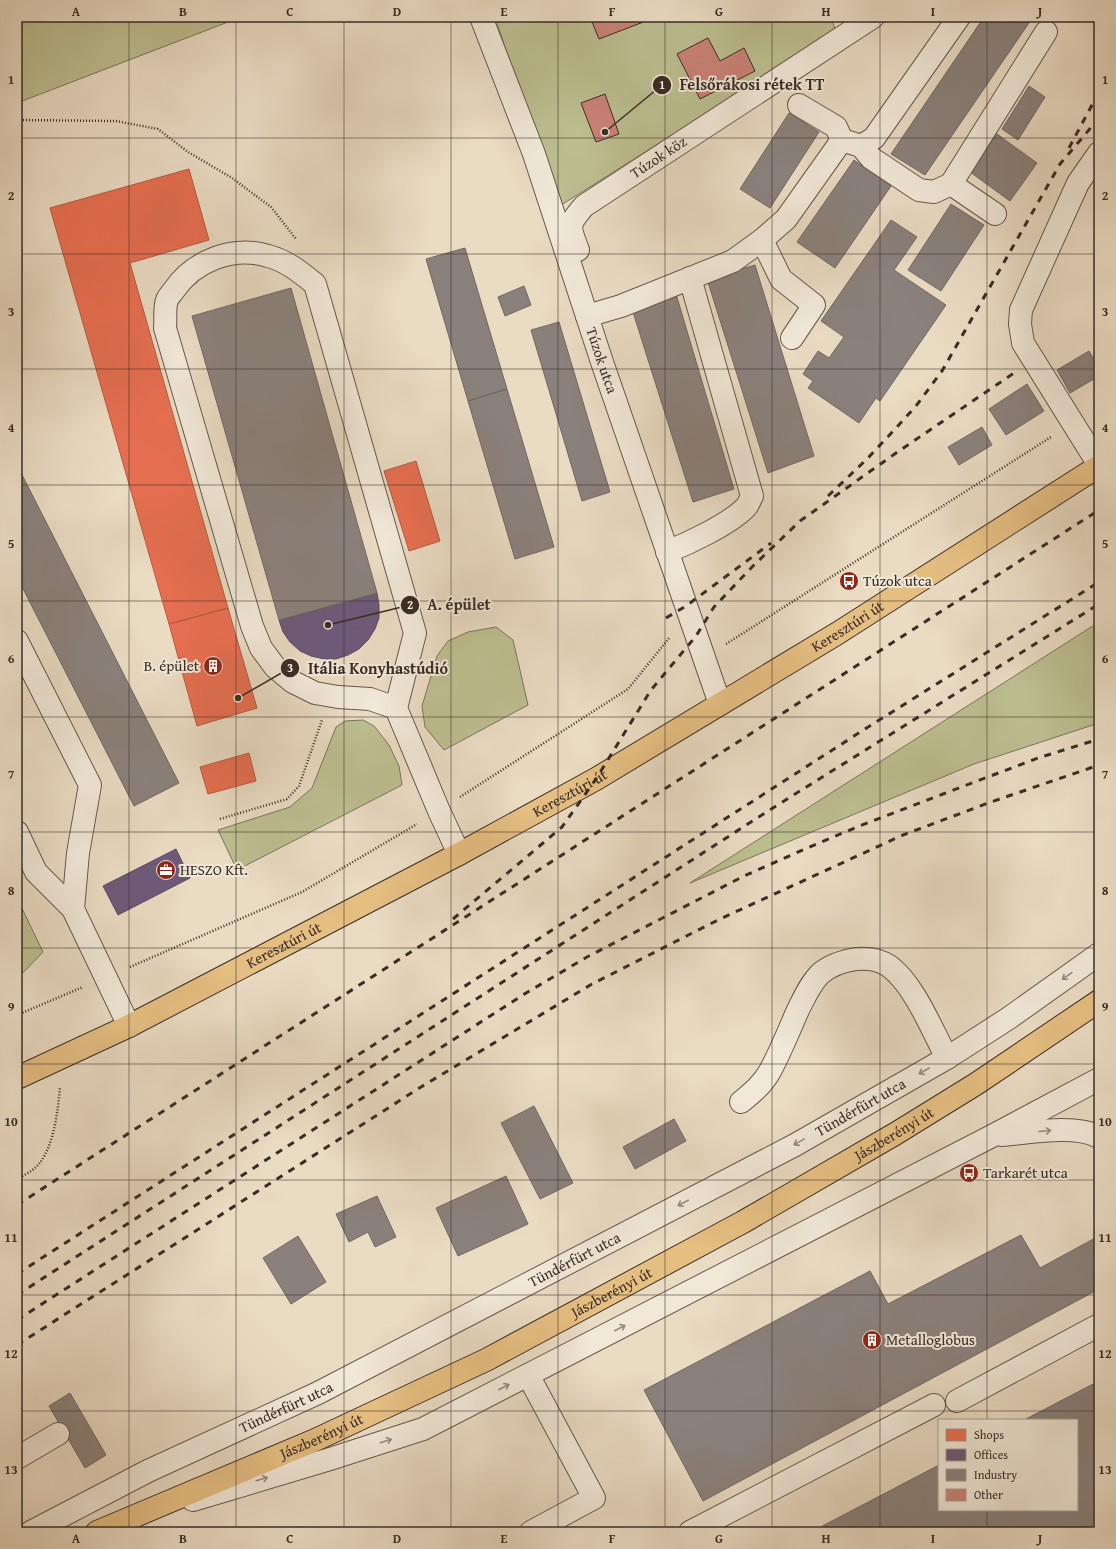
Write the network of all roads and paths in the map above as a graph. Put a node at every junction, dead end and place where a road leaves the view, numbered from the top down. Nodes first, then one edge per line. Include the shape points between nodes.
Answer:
1 (481, 17) edge
2 (873, 17) edge
3 (959, 17) edge
4 (1046, 32) dead end
5 (799, 105) dead end
6 (17, 120) edge
7 (852, 143) junction
8 (1099, 153) edge
9 (951, 184) junction
10 (996, 214) dead end
11 (762, 240) junction
12 (297, 243) dead end
13 (690, 278) junction
14 (594, 314) junction
15 (792, 338) dead end
16 (1072, 424) junction
17 (1099, 466) edge
18 (667, 552) junction
19 (689, 615) junction
20 (17, 641) edge
21 (704, 658) junction
22 (331, 695) junction
23 (720, 704) junction
24 (396, 708) junction
25 (439, 811) junction
26 (220, 819) dead end
27 (17, 832) edge
28 (459, 854) junction
29 (73, 909) junction
30 (1099, 954) edge
31 (105, 978) junction
32 (1099, 1001) edge
33 (17, 1015) edge
34 (129, 1026) junction
35 (63, 1057) junction
36 (947, 1058) junction
37 (17, 1078) edge
38 (1099, 1079) edge
39 (741, 1102) dead end
40 (992, 1136) junction
41 (1099, 1137) edge
42 (17, 1179) edge
43 (1099, 1326) edge
44 (528, 1375) junction
45 (957, 1401) dead end
46 (934, 1405) dead end
47 (58, 1434) dead end
48 (17, 1458) edge
49 (131, 1518) junction
50 (31, 1532) edge
51 (96, 1532) edge
52 (531, 1532) edge
53 (690, 1532) edge

1 - 14 street, Túzok utca
2 - 14 street, Túzok köz via 584,206 573,219 571,230
3 - 7 street via 874,138
4 - 9 street
5 - 7 street via 836,126
6 - 12 path via 116,121 158,129 271,207
7 - 9 street via 919,190 934,192
7 - 11 street via 786,219
8 - 16 street via 1078,183 1021,310 1020,324 1024,343
9 - 10 street
11 - 13 street via 733,261
11 - 15 street via 781,279 814,305
13 - 14 street
13 - 18 street via 752,496 748,505 736,516 687,544
14 - 18 street, Túzok utca via 602,362
16 - 17 street
16 - 21 path
17 - 23 main road, Keresztúri út via 838,633
18 - 19 street, Túzok utca
19 - 21 street, Túzok utca
19 - 25 path via 628,689
20 - 29 street via 90,785 78,853
21 - 23 street, Túzok utca
22 - 24 street via 370,700
22 - 24 street via 315,692 293,682 275,667 261,648 252,626 165,328 167,300 180,281 199,266 220,256 244,252 268,255 290,264 315,284 415,633
22 - 26 path via 299,786 287,799
23 - 28 main road, Keresztúri út via 596,779
24 - 25 street
25 - 28 street
25 - 31 path via 302,892
27 - 29 street via 36,872
28 - 34 main road, Keresztúri út
29 - 31 street
30 -> 36 street, Tündérfürt utca
31 - 33 path
31 - 34 street
32 - 49 main road, Jászberényi út via 982,1080 895,1134 743,1222 486,1360 312,1441
34 - 35 main road, Keresztúri út
35 - 37 main road, Keresztúri út
35 - 42 path via 58,1110 48,1150 38,1165
36 - 39 street via 907,985 898,974 877,960 846,961 820,974 808,990 769,1072 757,1089
36 -> 50 street, Tündérfürt utca via 795,1145 325,1389 148,1471
38 - 40 street
40 -> 41 street via 1062,1130
44 -> 40 street
43 - 45 street
49 -> 44 street via 423,1429
44 - 52 street via 594,1498
46 - 53 street
47 - 48 street
49 - 51 main road, Jászberényi út

